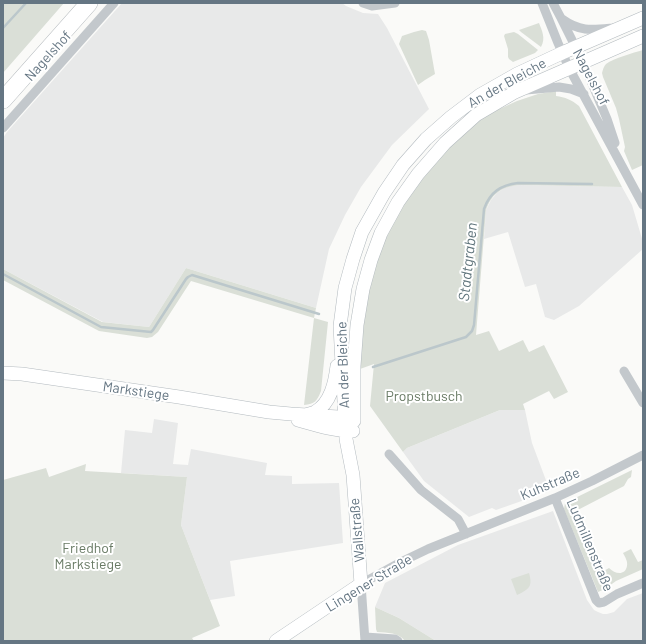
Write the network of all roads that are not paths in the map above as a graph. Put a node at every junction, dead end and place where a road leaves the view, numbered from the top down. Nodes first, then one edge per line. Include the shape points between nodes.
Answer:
1 (76, 3) edge
2 (89, 3) edge
3 (114, 3) edge
4 (362, 3) edge
5 (395, 3) edge
6 (542, 3) edge
7 (553, 3) edge
8 (561, 18) junction
9 (643, 18) edge
10 (620, 27) junction
11 (643, 36) edge
12 (576, 47) junction
13 (562, 53) junction
14 (583, 62) junction
15 (569, 68) junction
16 (3, 85) edge
17 (515, 92) junction
18 (584, 94) junction
19 (3, 100) edge
20 (3, 128) edge
21 (620, 161) junction
22 (643, 205) edge
23 (340, 326) junction
24 (624, 371) dead end
25 (3, 372) edge
26 (643, 403) edge
27 (268, 412) junction
28 (305, 415) junction
29 (349, 424) junction
30 (389, 454) dead end
31 (643, 455) edge
32 (555, 498) junction
33 (466, 534) junction
34 (361, 584) junction
35 (643, 584) edge
36 (365, 639) edge
37 (276, 641) edge
38 (398, 641) edge

1 - 16 highway
2 - 19 highway
3 - 20 street, Nagelshof
4 - 5 street via 372,6
6 - 13 street, Nagelshof
7 - 8 street, Nagelshof
8 - 10 street, An der Bleiche via 580,28 593,30
8 - 12 street, Nagelshof
9 - 10 street, An der Bleiche
10 - 12 street, An der Bleiche
11 - 14 street, An der Bleiche
12 - 13 street, An der Bleiche
12 - 14 street, Nagelshof
13 - 15 street, Nagelshof
13 - 23 street, An der Bleiche via 516,74 480,95 426,139 403,165 362,232 345,288
14 - 15 street, An der Bleiche
14 - 21 street, Nagelshof via 607,119
15 - 17 street, An der Bleiche
15 - 18 street, Nagelshof
17 - 18 street, An der Bleiche via 559,87
17 - 29 street, An der Bleiche via 476,115 445,143 398,202 382,233 363,289 357,325
18 - 21 street, Nagelshof
21 - 22 street, Nagelshof
23 - 28 street via 336,376 332,391 322,406 315,412
23 - 29 street, An der Bleiche
24 - 26 street
25 - 27 street, Markstiege
27 - 28 street, Markstiege
27 - 29 street, Markstiege via 302,422
28 - 29 street, Markstiege
29 - 34 street, Wallstraße via 354,456 353,475
30 - 33 street via 422,490 458,519
31 - 32 street, Kuhstraße
32 - 33 street, Kuhstraße
32 - 35 street, Ludmillenstraße via 599,603
33 - 34 street, Lingener Straße via 428,549
34 - 36 street
34 - 37 street, Lingener Straße
36 - 38 street

